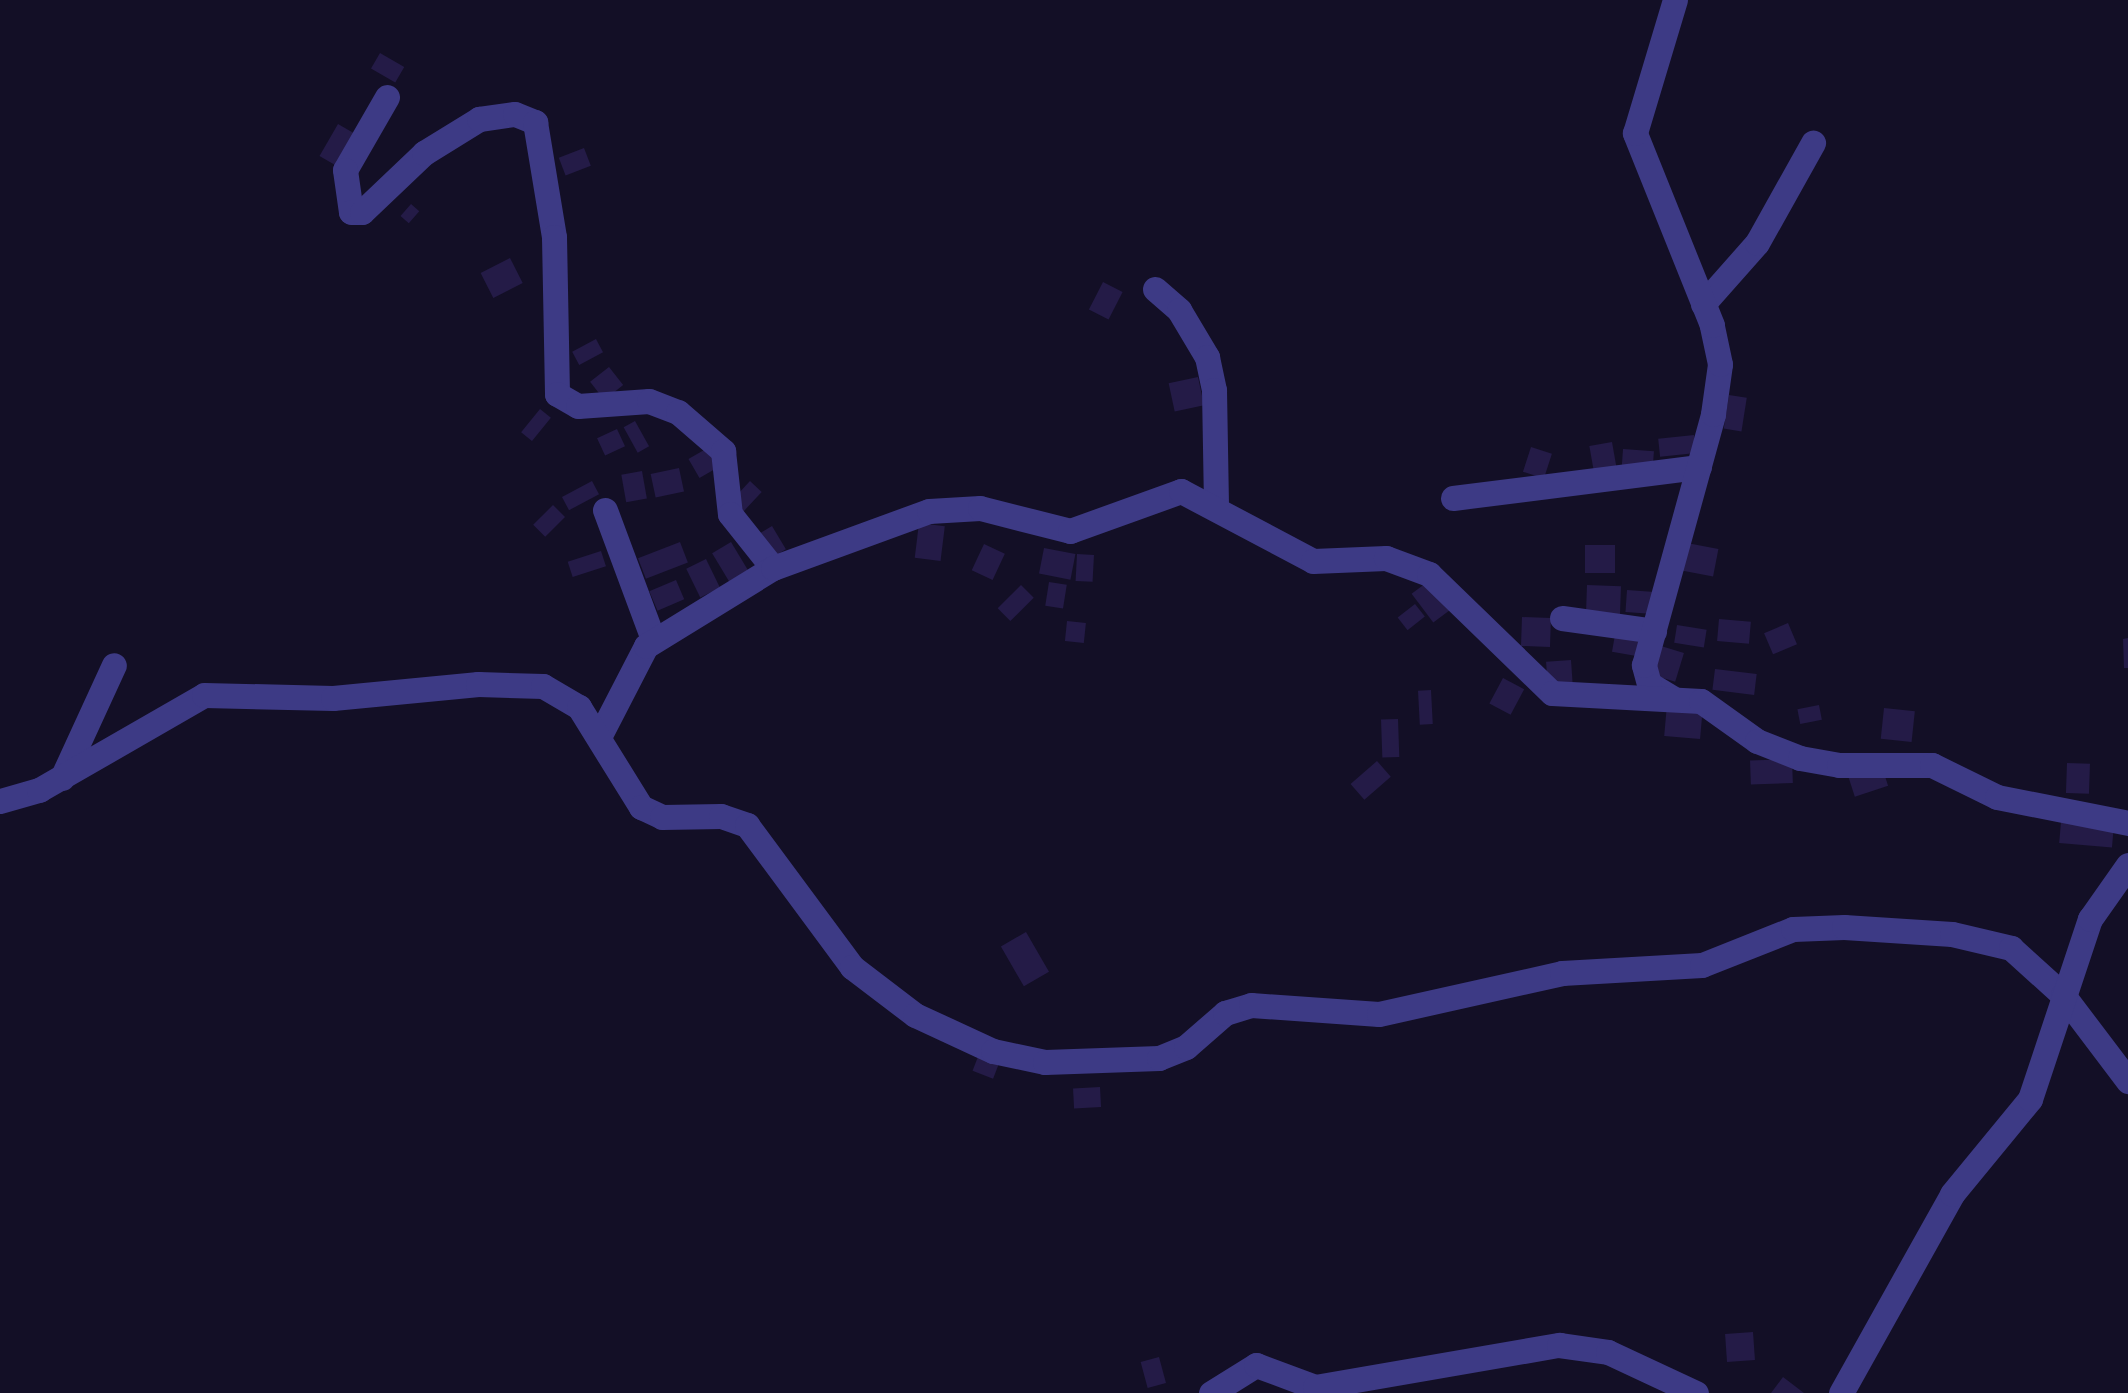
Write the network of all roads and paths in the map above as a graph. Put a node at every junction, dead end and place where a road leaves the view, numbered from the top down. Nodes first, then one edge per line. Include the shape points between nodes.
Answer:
1 (1676, 0) edge
2 (387, 97) dead end
3 (1813, 143) dead end
4 (1155, 289) dead end
5 (1703, 304) junction
6 (1698, 468) junction
7 (1453, 498) dead end
8 (1216, 505) junction
9 (605, 510) dead end
10 (773, 568) junction
11 (1562, 618) dead end
12 (1654, 631) junction
13 (653, 639) junction
14 (114, 665) dead end
15 (1674, 699) junction
16 (600, 736) junction
17 (62, 778) junction
18 (0, 801) edge
19 (2128, 822) edge
20 (2128, 865) edge
21 (2062, 995) junction
22 (2128, 1081) edge
23 (1211, 1393) edge
24 (1696, 1393) edge
25 (1841, 1393) edge

1 - 5 street via 1635,134
2 - 10 street via 345,170 351,212 362,212 403,170 478,119 515,114 535,122 554,237 557,394 571,405 649,401 678,412 724,451 730,514
3 - 5 street via 1758,243
4 - 8 street via 1179,310 1207,357
5 - 6 street via 1720,378
6 - 7 street
6 - 12 street
8 - 10 street via 1174,492 1070,531 980,508 943,509
8 - 15 street via 1313,561 1386,558 1429,574 1552,693
9 - 13 street
10 - 13 street
11 - 12 street
12 - 15 street via 1644,672 1651,686
13 - 16 street via 632,666
14 - 17 street
15 - 19 street via 1707,703 1757,740 1800,758 1839,766 1932,765 1996,797
16 - 17 street via 568,698 532,684 333,698 222,693 181,702
16 - 21 street via 632,797 646,810 675,818 721,816 752,830 837,949 882,993 944,1032 1027,1059 1159,1058 1186,1047 1225,1013 1250,1004 1394,1012 1562,973 1702,965 1802,927 1927,931 1996,942 2021,953
17 - 18 street
20 - 21 street via 2097,906
21 - 22 street
21 - 25 street via 2030,1099 1952,1194
23 - 24 street via 1256,1365 1315,1387 1559,1345 1608,1352

